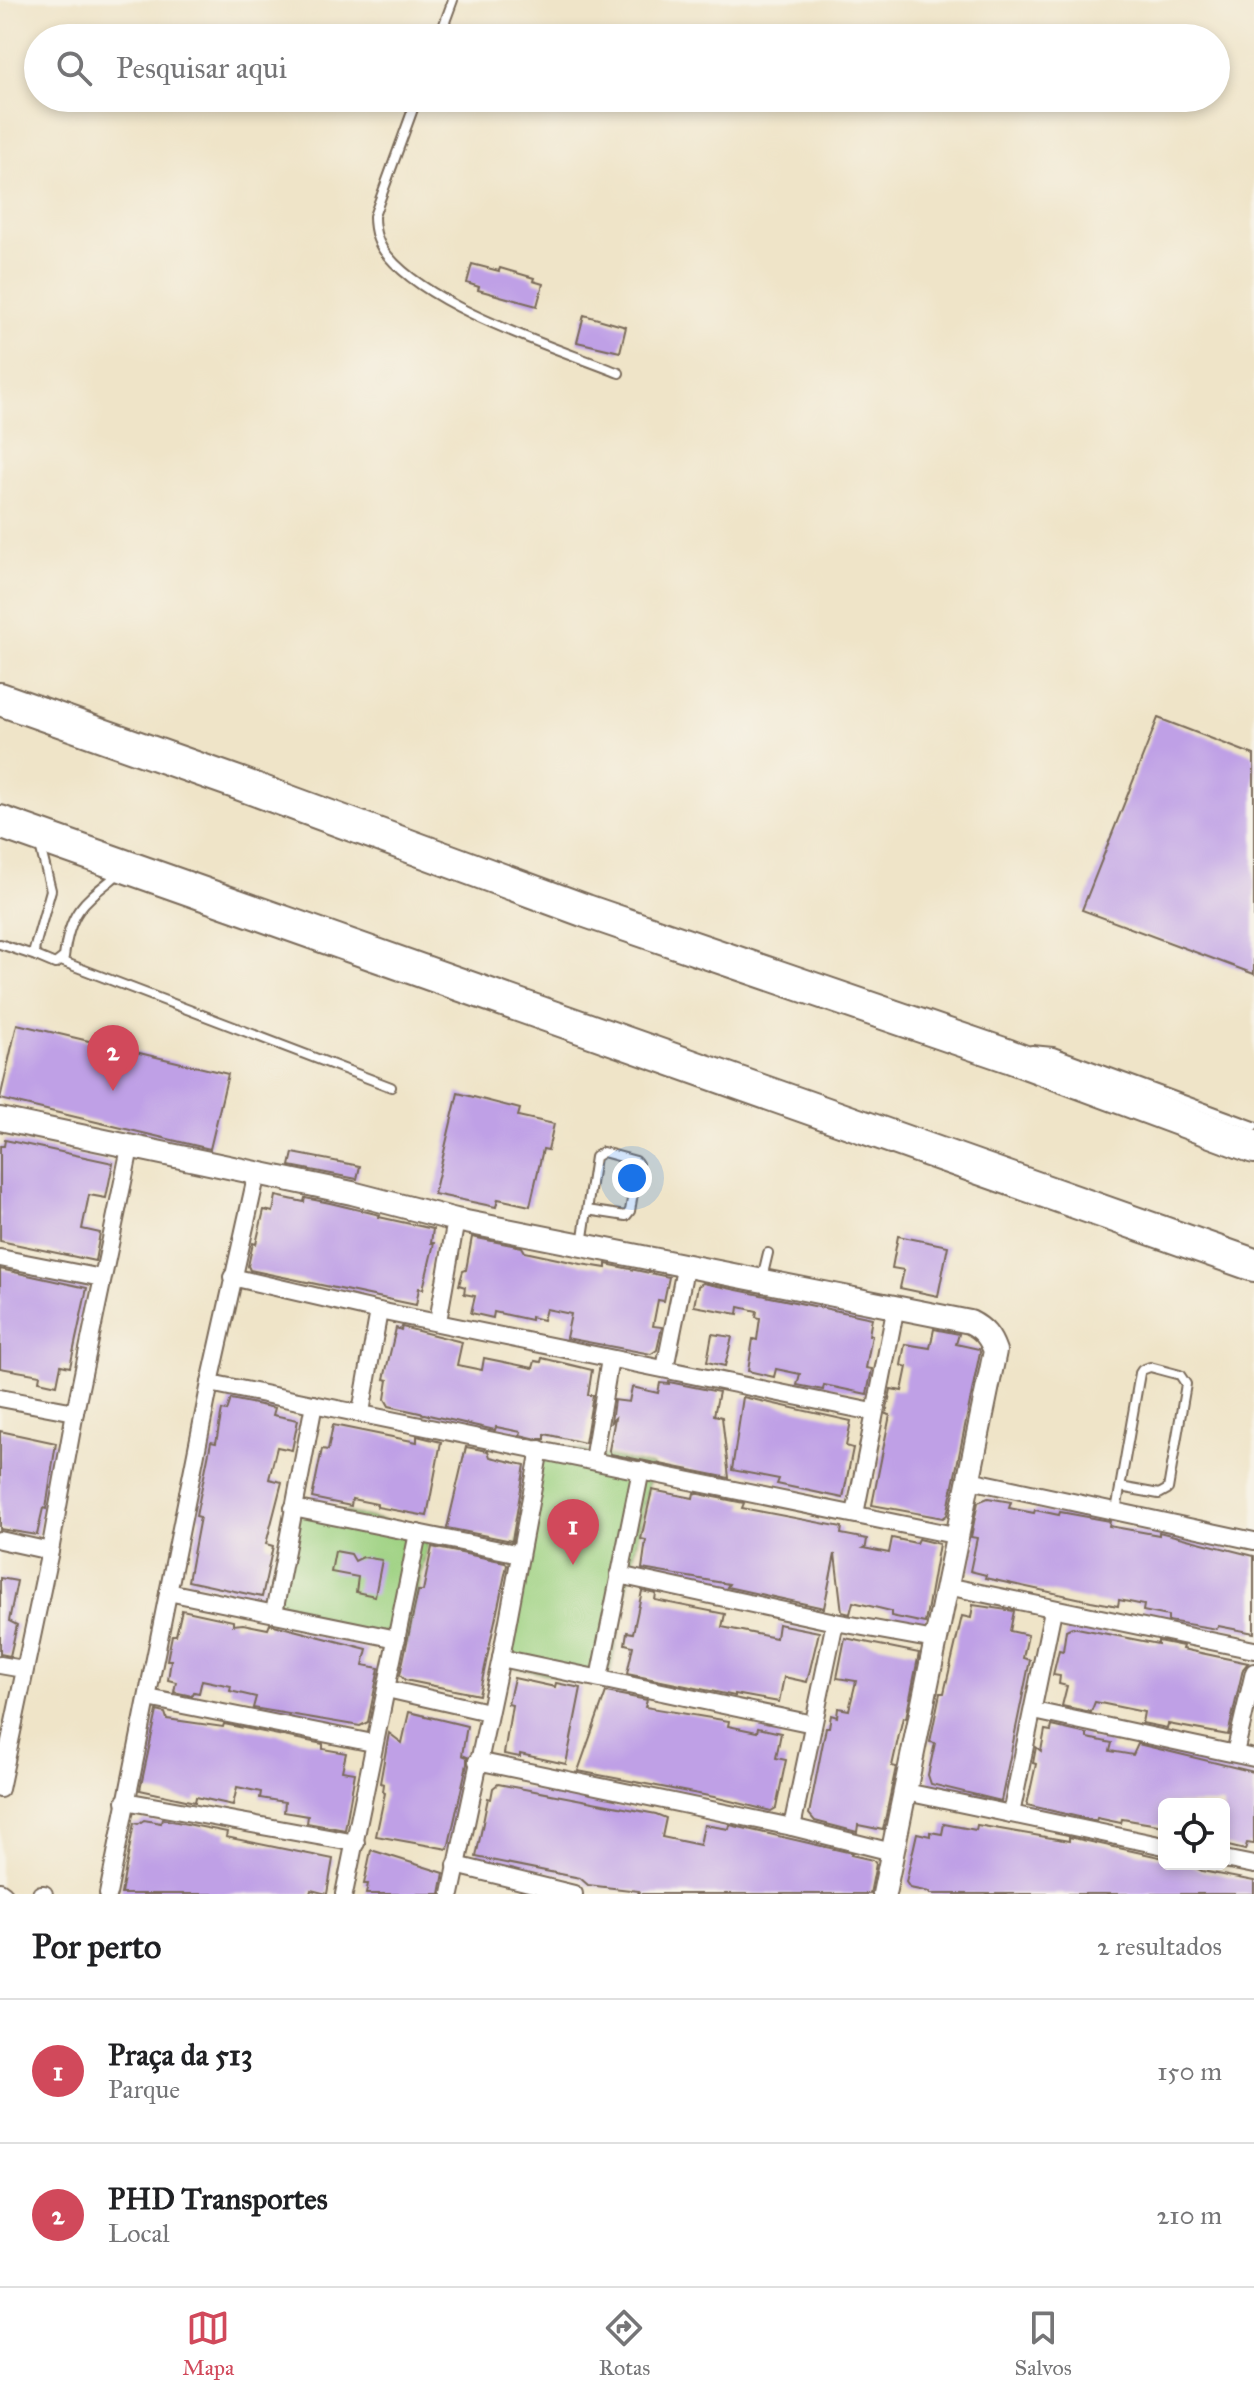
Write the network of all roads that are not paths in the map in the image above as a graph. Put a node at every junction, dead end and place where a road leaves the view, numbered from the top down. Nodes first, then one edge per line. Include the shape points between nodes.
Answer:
1 (453, 0) edge
2 (444, 24) edge
3 (412, 112) edge
4 (619, 373) dead end
5 (0, 699) edge
6 (0, 822) edge
7 (36, 834) junction
8 (129, 867) junction
9 (0, 944) edge
10 (36, 956) junction
11 (61, 961) junction
12 (1009, 1056) junction
13 (391, 1087) dead end
14 (0, 1119) edge
15 (1254, 1126) edge
16 (1254, 1147) edge
17 (130, 1148) junction
18 (257, 1173) junction
19 (587, 1210) junction
20 (456, 1220) junction
21 (582, 1244) junction
22 (768, 1253) dead end
23 (0, 1258) edge
24 (686, 1264) junction
25 (1254, 1265) edge
26 (232, 1277) junction
27 (102, 1278) junction
28 (762, 1279) junction
29 (896, 1306) junction
30 (379, 1311) junction
31 (438, 1321) junction
32 (610, 1359) junction
33 (665, 1368) junction
34 (210, 1383) junction
35 (0, 1398) edge
36 (314, 1404) junction
37 (75, 1412) junction
38 (361, 1412) junction
39 (873, 1412) junction
40 (540, 1449) junction
41 (593, 1460) junction
42 (641, 1470) junction
43 (970, 1480) junction
44 (1120, 1487) junction
45 (293, 1508) junction
46 (1116, 1511) junction
47 (855, 1514) junction
48 (418, 1533) junction
49 (959, 1536) junction
50 (0, 1540) edge
51 (1254, 1541) edge
52 (50, 1551) junction
53 (520, 1554) junction
54 (619, 1575) junction
55 (947, 1586) junction
56 (168, 1592) junction
57 (1053, 1610) junction
58 (274, 1613) junction
59 (835, 1622) junction
60 (397, 1639) junction
61 (935, 1640) junction
62 (1254, 1650) edge
63 (501, 1658) junction
64 (0, 1665) edge
65 (23, 1669) junction
66 (1254, 1672) edge
67 (599, 1678) junction
68 (387, 1689) junction
69 (148, 1698) junction
70 (1034, 1711) junction
71 (488, 1712) junction
72 (813, 1724) junction
73 (373, 1743) junction
74 (1235, 1753) junction
75 (1254, 1758) edge
76 (477, 1761) junction
77 (0, 1789) edge
78 (906, 1792) junction
79 (125, 1801) junction
80 (1011, 1814) junction
81 (792, 1827) junction
82 (356, 1843) junction
83 (1158, 1845) edge
84 (892, 1852) junction
85 (1230, 1860) edge
86 (456, 1865) junction
87 (1254, 1865) edge
88 (553, 1892) edge
89 (108, 1894) edge
90 (344, 1894) edge
91 (451, 1894) edge
92 (574, 1894) edge
93 (884, 1894) edge

1 - 2 lane
3 - 4 lane via 374,216 374,229 387,256 466,311
5 - 12 highway via 586,911
6 - 7 highway
7 - 8 highway
7 - 10 lane via 51,890
8 - 11 lane via 78,910
8 - 25 highway
9 - 10 lane
10 - 11 lane via 49,963
11 - 13 lane
12 - 15 lane via 1053,1052
12 - 16 highway
14 - 17 street
17 - 18 street
17 - 27 street
18 - 20 street
18 - 26 street
19 - 19 lane via 626,1216 636,1161 598,1153
19 - 21 lane
20 - 21 street
20 - 31 street
21 - 24 street
22 - 28 lane
23 - 27 street
24 - 28 street
24 - 33 street
26 - 30 street
26 - 34 street
27 - 37 street
28 - 29 street
29 - 39 street
29 - 43 street via 970,1322 990,1338 995,1351
30 - 31 street
30 - 38 street
31 - 32 street
32 - 33 street
32 - 41 street
33 - 39 street
34 - 36 street
34 - 56 street
35 - 37 street
36 - 38 street
36 - 45 street
37 - 52 street
38 - 40 street
39 - 47 street
40 - 41 street
40 - 53 street
41 - 42 street
42 - 47 street
42 - 54 street
43 - 46 street
43 - 49 street
44 - 44 lane via 1159,1494 1168,1489 1186,1384 1180,1375 1150,1367 1142,1370
44 - 46 lane
45 - 48 street
45 - 58 street
46 - 51 street
47 - 49 street
48 - 53 street
48 - 60 street
49 - 55 street
50 - 52 street
52 - 65 street
53 - 63 street
54 - 59 street
54 - 67 street
55 - 57 street
55 - 61 street
56 - 58 street
56 - 69 street
57 - 62 street
57 - 70 street
58 - 60 street
59 - 61 street
59 - 72 street
60 - 68 street
61 - 78 street
63 - 67 street
63 - 71 street
64 - 65 street
65 - 77 street
66 - 74 street
67 - 72 street
68 - 71 street
68 - 73 street
69 - 73 street
69 - 79 street
70 - 74 street
70 - 80 street
71 - 76 street
72 - 81 street
73 - 82 street
74 - 75 street
76 - 81 street
76 - 86 street
78 - 80 street
78 - 84 street
79 - 82 street
79 - 89 street
80 - 83 street
81 - 84 street
82 - 90 street
84 - 93 street
85 - 87 street
86 - 88 street
86 - 91 street
88 - 92 street

